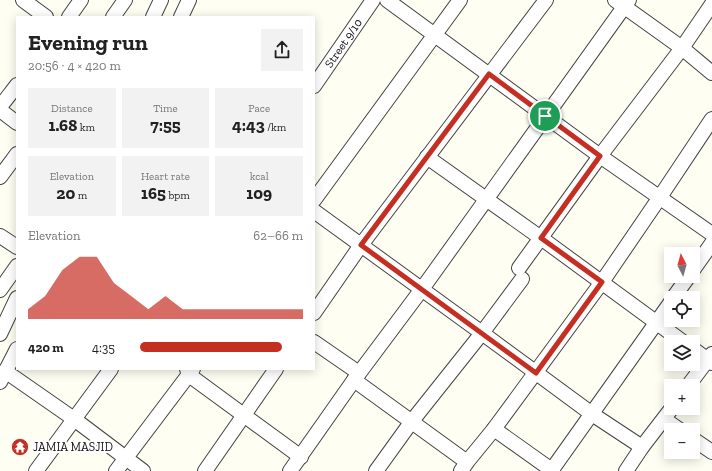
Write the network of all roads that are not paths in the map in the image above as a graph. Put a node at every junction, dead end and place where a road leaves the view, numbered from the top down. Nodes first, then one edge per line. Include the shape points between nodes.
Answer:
1 (23, 0) edge
2 (81, 0) edge
3 (125, 0) edge
4 (161, 0) edge
5 (189, 0) edge
6 (373, 0) edge
7 (387, 0) edge
8 (460, 0) edge
9 (546, 0) edge
10 (623, 2) edge
11 (712, 4) edge
12 (45, 16) edge
13 (70, 16) edge
14 (114, 16) edge
15 (153, 16) edge
16 (181, 16) edge
17 (435, 36) junction
18 (682, 48) junction
19 (712, 73) edge
20 (489, 74) junction
21 (315, 85) edge
22 (16, 86) edge
23 (0, 107) edge
24 (0, 110) edge
25 (545, 116) junction
26 (712, 119) edge
27 (16, 122) edge
28 (16, 155) edge
29 (600, 156) junction
30 (426, 157) junction
31 (0, 177) edge
32 (660, 197) junction
33 (315, 199) edge
34 (486, 199) junction
35 (315, 212) edge
36 (712, 234) edge
37 (0, 236) edge
38 (541, 238) junction
39 (712, 243) edge
40 (361, 245) junction
41 (16, 246) edge
42 (700, 260) edge
43 (16, 267) edge
44 (602, 282) junction
45 (422, 289) junction
46 (0, 290) edge
47 (16, 300) edge
48 (315, 311) edge
49 (664, 311) edge
50 (656, 322) junction
51 (482, 333) junction
52 (0, 334) edge
53 (674, 335) edge
54 (315, 343) edge
55 (16, 351) edge
56 (700, 353) edge
57 (710, 359) edge
58 (110, 370) edge
59 (275, 370) edge
60 (190, 371) edge
61 (536, 373) junction
62 (3, 377) edge
63 (357, 377) junction
64 (694, 379) edge
65 (592, 414) junction
66 (244, 415) junction
67 (667, 415) edge
68 (74, 419) junction
69 (411, 422) junction
70 (494, 429) junction
71 (700, 444) edge
72 (642, 447) junction
73 (712, 452) edge
74 (301, 457) junction
75 (125, 458) junction
76 (464, 467) edge
77 (36, 471) edge
78 (116, 471) edge
79 (143, 471) edge
80 (205, 471) edge
81 (290, 471) edge
82 (376, 471) edge
83 (552, 471) edge
84 (626, 471) edge

1 - 12 street
2 - 13 street
3 - 14 street
4 - 15 street
5 - 16 street
6 - 21 street, Street 9/10
7 - 17 street
8 - 17 street
9 - 20 street
10 - 18 street
10 - 25 street
11 - 18 street
17 - 20 street
17 - 33 street
18 - 19 street
18 - 29 street
20 - 25 street
20 - 30 street
22 - 23 street
24 - 27 street
25 - 29 street
25 - 34 street
26 - 32 street
28 - 31 street
29 - 32 street
29 - 38 street
30 - 34 street
30 - 40 street
32 - 36 street
32 - 44 street
34 - 38 street
34 - 45 street
35 - 40 street
37 - 41 street
38 - 44 street
38 - 51 street
39 - 42 street
40 - 45 street
40 - 48 street
43 - 46 street
44 - 50 street
44 - 61 street
45 - 51 street
45 - 63 street
47 - 52 street
49 - 50 street
50 - 53 street
50 - 65 street
51 - 61 street
51 - 69 street
54 - 63 street
55 - 62 street
56 - 57 street
57 - 64 street
58 - 68 street
59 - 66 street
60 - 66 street
60 - 75 street
61 - 65 street
61 - 70 street
62 - 68 street
63 - 69 street
63 - 74 street
65 - 72 street
65 - 83 street
66 - 74 street
66 - 80 street
67 - 72 street
68 - 75 street
68 - 77 street
69 - 76 street
69 - 82 street
70 - 76 street
70 - 83 street
71 - 73 street
72 - 84 street
74 - 81 street
75 - 78 street
75 - 79 street

